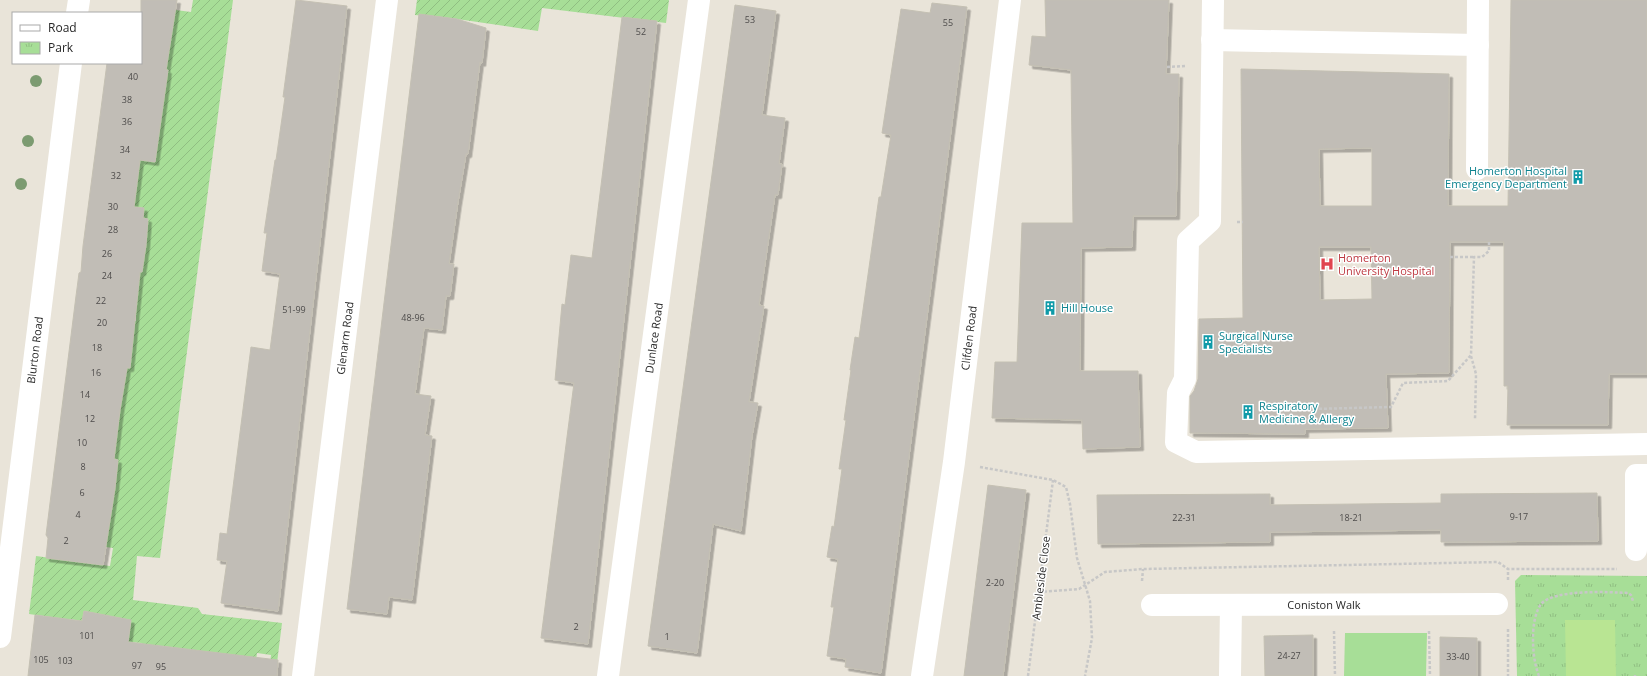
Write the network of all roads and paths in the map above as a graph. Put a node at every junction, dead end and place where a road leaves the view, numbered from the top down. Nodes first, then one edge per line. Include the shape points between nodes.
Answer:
1 (79, 0) edge
2 (387, 0) edge
3 (699, 0) edge
4 (1010, 0) edge
5 (1213, 0) edge
6 (1478, 0) edge
7 (77, 12) edge
8 (1212, 40) junction
9 (1478, 45) junction
10 (71, 64) edge
11 (1477, 168) dead end
12 (1489, 242) dead end
13 (1450, 257) dead end
14 (1474, 257) junction
15 (1471, 355) junction
16 (1647, 444) edge
17 (1475, 446) junction
18 (1312, 450) junction
19 (954, 462) junction
20 (1647, 475) edge
21 (1053, 480) junction
22 (1636, 550) dead end
23 (1624, 569) dead end
24 (1086, 585) junction
25 (1040, 592) junction
26 (1633, 601) dead end
27 (1333, 604) junction
28 (1429, 604) junction
29 (1497, 604) dead end
30 (1152, 605) dead end
31 (1231, 605) junction
32 (0, 637) edge
33 (303, 676) edge
34 (608, 676) edge
35 (922, 676) edge
36 (1028, 676) edge
37 (1085, 676) edge
38 (1230, 676) edge
39 (1335, 676) edge
40 (1430, 676) edge
41 (1539, 676) edge

1 - 7 street
2 - 33 street, Glenarm Road
3 - 34 street, Dunlace Road
4 - 19 street, Clifden Road
5 - 8 street
6 - 9 street
8 - 9 street
8 - 18 street via 1210,221 1188,241 1185,379 1178,393 1176,442 1196,452
9 - 11 street
10 - 32 street, Blurton Road
12 - 14 path via 1489,251 1482,257
13 - 14 path
14 - 15 path
15 - 17 path via 1476,374
15 - 18 path via 1448,381 1403,383 1391,407 1313,409
16 - 17 street
17 - 18 street
19 - 21 path
19 - 35 street, Clifden Road
20 - 22 street via 1636,475
21 - 24 path via 1066,487 1077,558
21 - 25 path, Ambleside Close
23 - 24 path via 1508,569 1498,562 1143,569 1105,572
24 - 25 path via 1079,589
24 - 37 path via 1090,601 1092,638
25 - 36 path, Ambleside Close
26 - 41 path via 1628,593 1572,593 1554,597 1541,604 1533,625 1533,655
27 - 28 street, Coniston Walk
27 - 31 street, Coniston Walk
27 - 39 path
28 - 29 street, Coniston Walk
28 - 40 path
30 - 31 street, Coniston Walk
31 - 38 street

